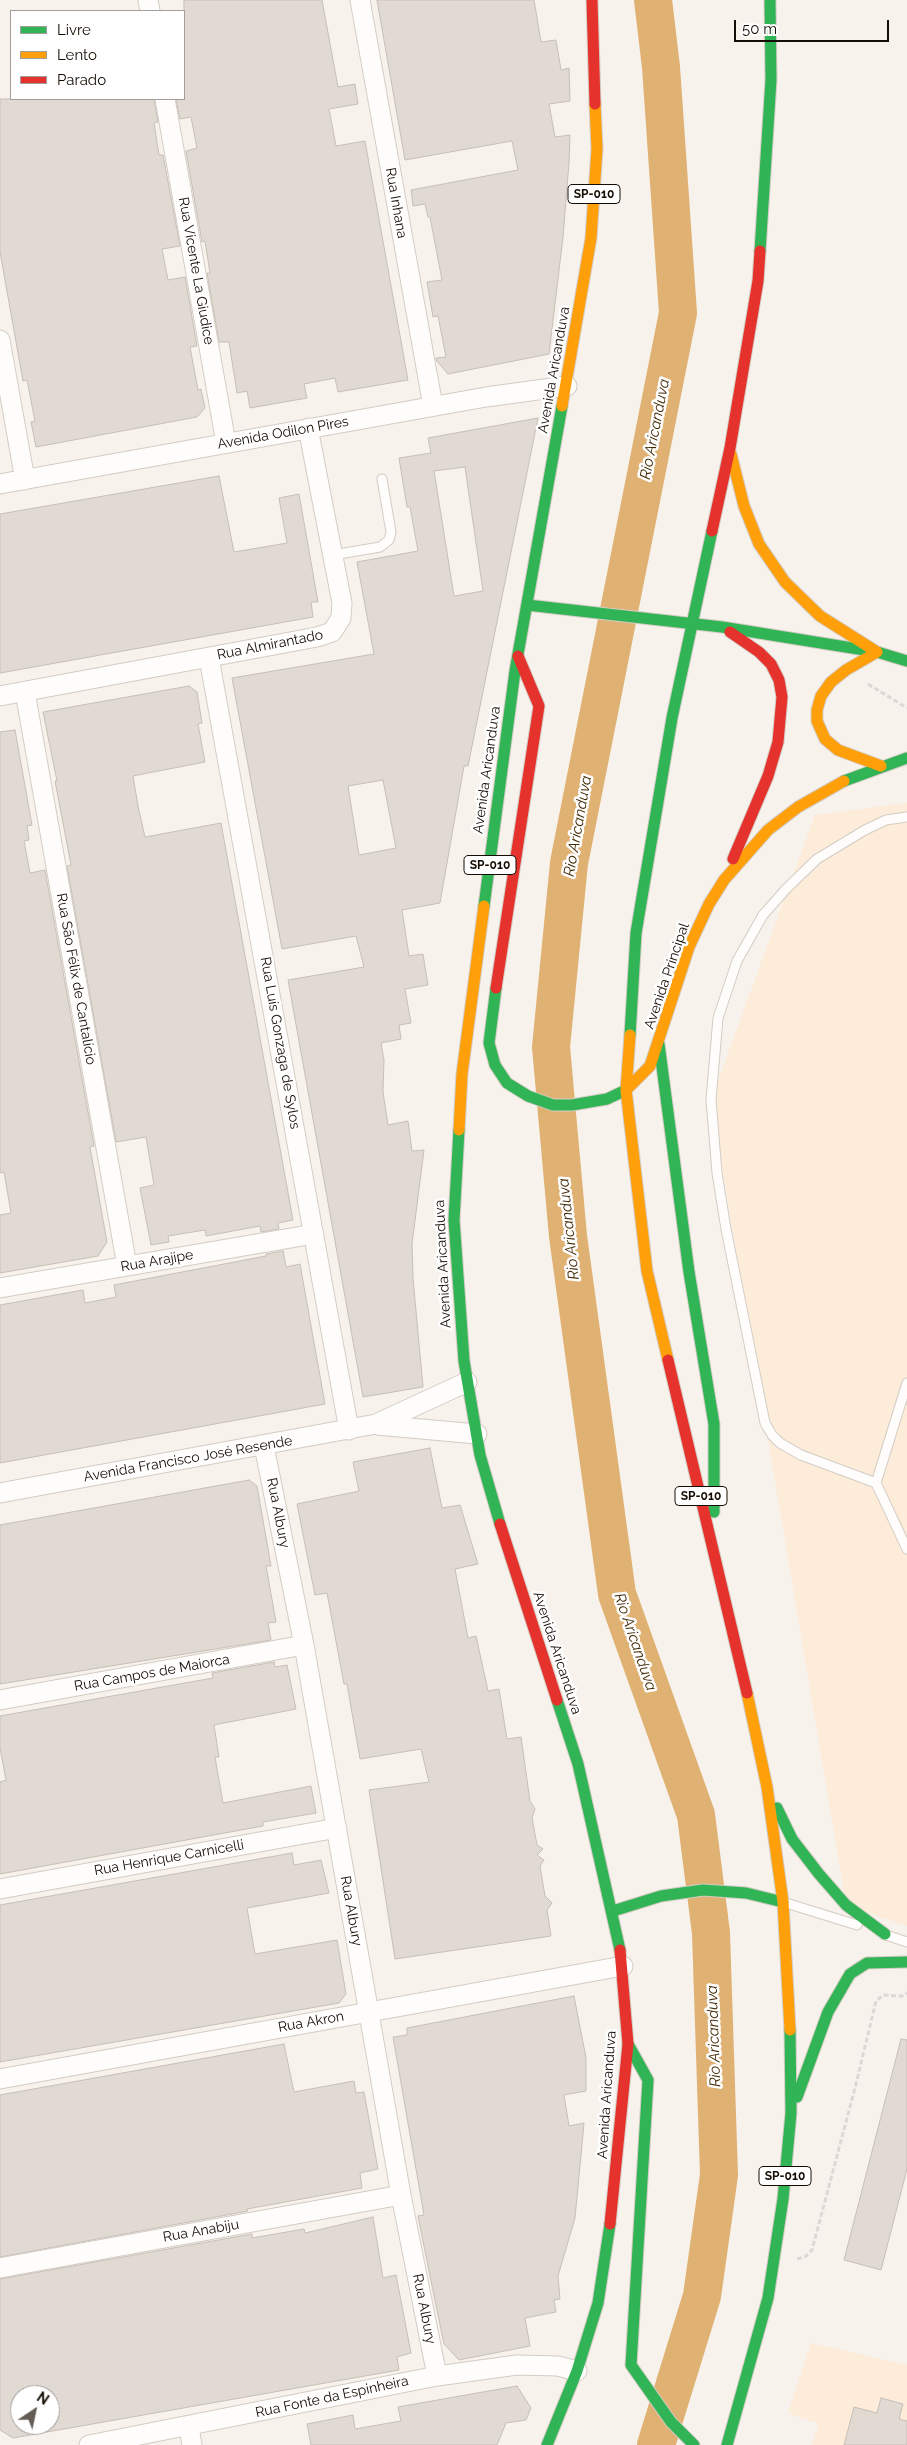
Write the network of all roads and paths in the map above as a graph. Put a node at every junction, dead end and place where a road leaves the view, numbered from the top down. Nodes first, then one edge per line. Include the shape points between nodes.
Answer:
1 (360, 0) edge
2 (592, 0) edge
3 (770, 0) edge
4 (165, 100) edge
5 (0, 340) edge
6 (567, 386) junction
7 (433, 406) junction
8 (308, 428) junction
9 (226, 443) junction
10 (730, 448) junction
11 (382, 479) dead end
12 (24, 480) junction
13 (0, 484) edge
14 (333, 555) junction
15 (527, 605) junction
16 (691, 624) junction
17 (722, 627) junction
18 (877, 652) junction
19 (518, 656) junction
20 (209, 658) junction
21 (907, 661) edge
22 (846, 670) junction
23 (25, 692) junction
24 (0, 696) edge
25 (907, 708) edge
26 (907, 758) edge
27 (881, 766) junction
28 (907, 816) edge
29 (724, 880) junction
30 (660, 1044) junction
31 (626, 1090) junction
32 (314, 1234) junction
33 (127, 1266) junction
34 (0, 1288) edge
35 (467, 1382) junction
36 (907, 1383) edge
37 (376, 1424) junction
38 (349, 1430) junction
39 (477, 1434) junction
40 (264, 1446) junction
41 (876, 1483) junction
42 (0, 1493) edge
43 (710, 1536) junction
44 (907, 1549) edge
45 (304, 1645) junction
46 (0, 1700) edge
47 (767, 1787) junction
48 (337, 1828) junction
49 (0, 1889) edge
50 (783, 1902) junction
51 (613, 1911) junction
52 (885, 1934) junction
53 (907, 1942) edge
54 (907, 1962) edge
55 (623, 1966) junction
56 (907, 1993) edge
57 (368, 2012) junction
58 (628, 2044) junction
59 (0, 2079) edge
60 (791, 2113) junction
61 (401, 2195) junction
62 (773, 2266) junction
63 (0, 2268) edge
64 (577, 2371) junction
65 (437, 2376) junction
66 (190, 2436) edge
67 (89, 2445) edge
68 (547, 2445) edge
69 (694, 2445) edge
70 (727, 2445) edge

1 - 7 street, Rua Inhana
2 - 6 main road, Avenida Aricanduva / SP-010 via 597,149 591,238
3 - 10 main road, SP-010 via 771,80 758,282
4 - 9 street, Rua Vicente La Giudice
5 - 12 street
6 - 7 street, Avenida Odilon Pires
6 - 15 main road, Avenida Aricanduva / SP-010
7 - 8 street, Avenida Odilon Pires
8 - 9 street, Avenida Odilon Pires
8 - 14 street, Rua Almirantado
9 - 12 street, Avenida Odilon Pires
10 - 16 main road, SP-010
10 - 18 main road via 744,506 759,544 785,582 820,616
11 - 14 lane via 391,532 389,540 380,547
12 - 13 street, Avenida Odilon Pires
14 - 20 street, Rua Almirantado via 342,618 332,632
15 - 16 main road
15 - 19 main road, Avenida Aricanduva / SP-010
16 - 17 main road
16 - 31 main road, SP-010 via 636,933
17 - 18 main road
17 - 29 main road via 771,664 779,680 782,697 778,742 768,776
18 - 21 main road
18 - 22 main road
19 - 31 main road, Avenida Principal via 539,706 489,1042 496,1065 508,1083 528,1096 553,1105 607,1099
19 - 35 main road, Avenida Aricanduva / SP-010 via 462,1074 454,1220
20 - 23 street, Rua Almirantado
20 - 32 street, Rua Luís Gonzaga de Sylos
22 - 25 path
22 - 27 main road via 821,696 817,721 825,739 838,750
23 - 24 street, Rua Almirantado
23 - 33 street, Rua São Félix de Cantalício
26 - 27 main road, Avenida Principal
27 - 29 main road, Avenida Principal via 835,785 798,807 768,830
28 - 41 lane via 886,820 865,830 817,859 763,915 737,960 718,1018 711,1100 717,1173 726,1228 765,1423 780,1443 801,1455
29 - 30 main road, Avenida Principal via 689,947
30 - 31 main road, Avenida Principal via 650,1066
30 - 43 main road via 689,1272 714,1424 715,1506
31 - 43 main road, SP-010 via 647,1271
32 - 33 street, Rua Arajipe
32 - 38 street, Rua Luís Gonzaga de Sylos
33 - 34 street, Rua Arajipe
35 - 37 street, Avenida Francisco José Resende
35 - 39 main road, Avenida Aricanduva / SP-010
36 - 41 lane
37 - 38 street, Avenida Francisco José Resende
37 - 39 street, Avenida Francisco José Resende
38 - 40 street, Avenida Francisco José Resende
39 - 51 main road, Avenida Aricanduva / SP-010 via 480,1456 508,1552 578,1764
40 - 42 street, Avenida Francisco José Resende
40 - 45 street, Rua Albury
41 - 44 lane
43 - 47 main road, SP-010
45 - 46 street, Rua Campos de Maiorca
45 - 48 street, Rua Albury
47 - 50 main road, SP-010
47 - 52 main road via 792,1839 819,1874 846,1905
48 - 49 street, Rua Henrique Carnicelli
48 - 57 street, Rua Albury
50 - 51 main road via 746,1893 703,1890 661,1896
50 - 52 lane
50 - 60 main road, SP-010 via 790,1998
51 - 55 main road, Avenida Aricanduva / SP-010
52 - 53 lane
54 - 60 main road via 867,1963 850,1974 828,2012
55 - 57 street, Rua Akron
55 - 58 main road, Avenida Aricanduva / SP-010
56 - 62 path via 902,1996 883,1995 876,2001 812,2250 805,2257
57 - 59 street, Rua Akron
57 - 61 street, Rua Albury
58 - 64 main road, Avenida Aricanduva / SP-010 via 615,2193 598,2303
58 - 69 main road via 648,2080 631,2365 672,2422
60 - 62 main road, SP-010
61 - 63 street, Rua Anabiju
61 - 65 street, Rua Albury
62 - 70 main road, SP-010 via 768,2298
64 - 65 street, Rua Fonte da Espinheira via 558,2366 517,2365
64 - 68 main road, Avenida Aricanduva / SP-010
65 - 66 street, Rua Fonte da Espinheira
66 - 67 street, Rua Fonte da Espinheira

